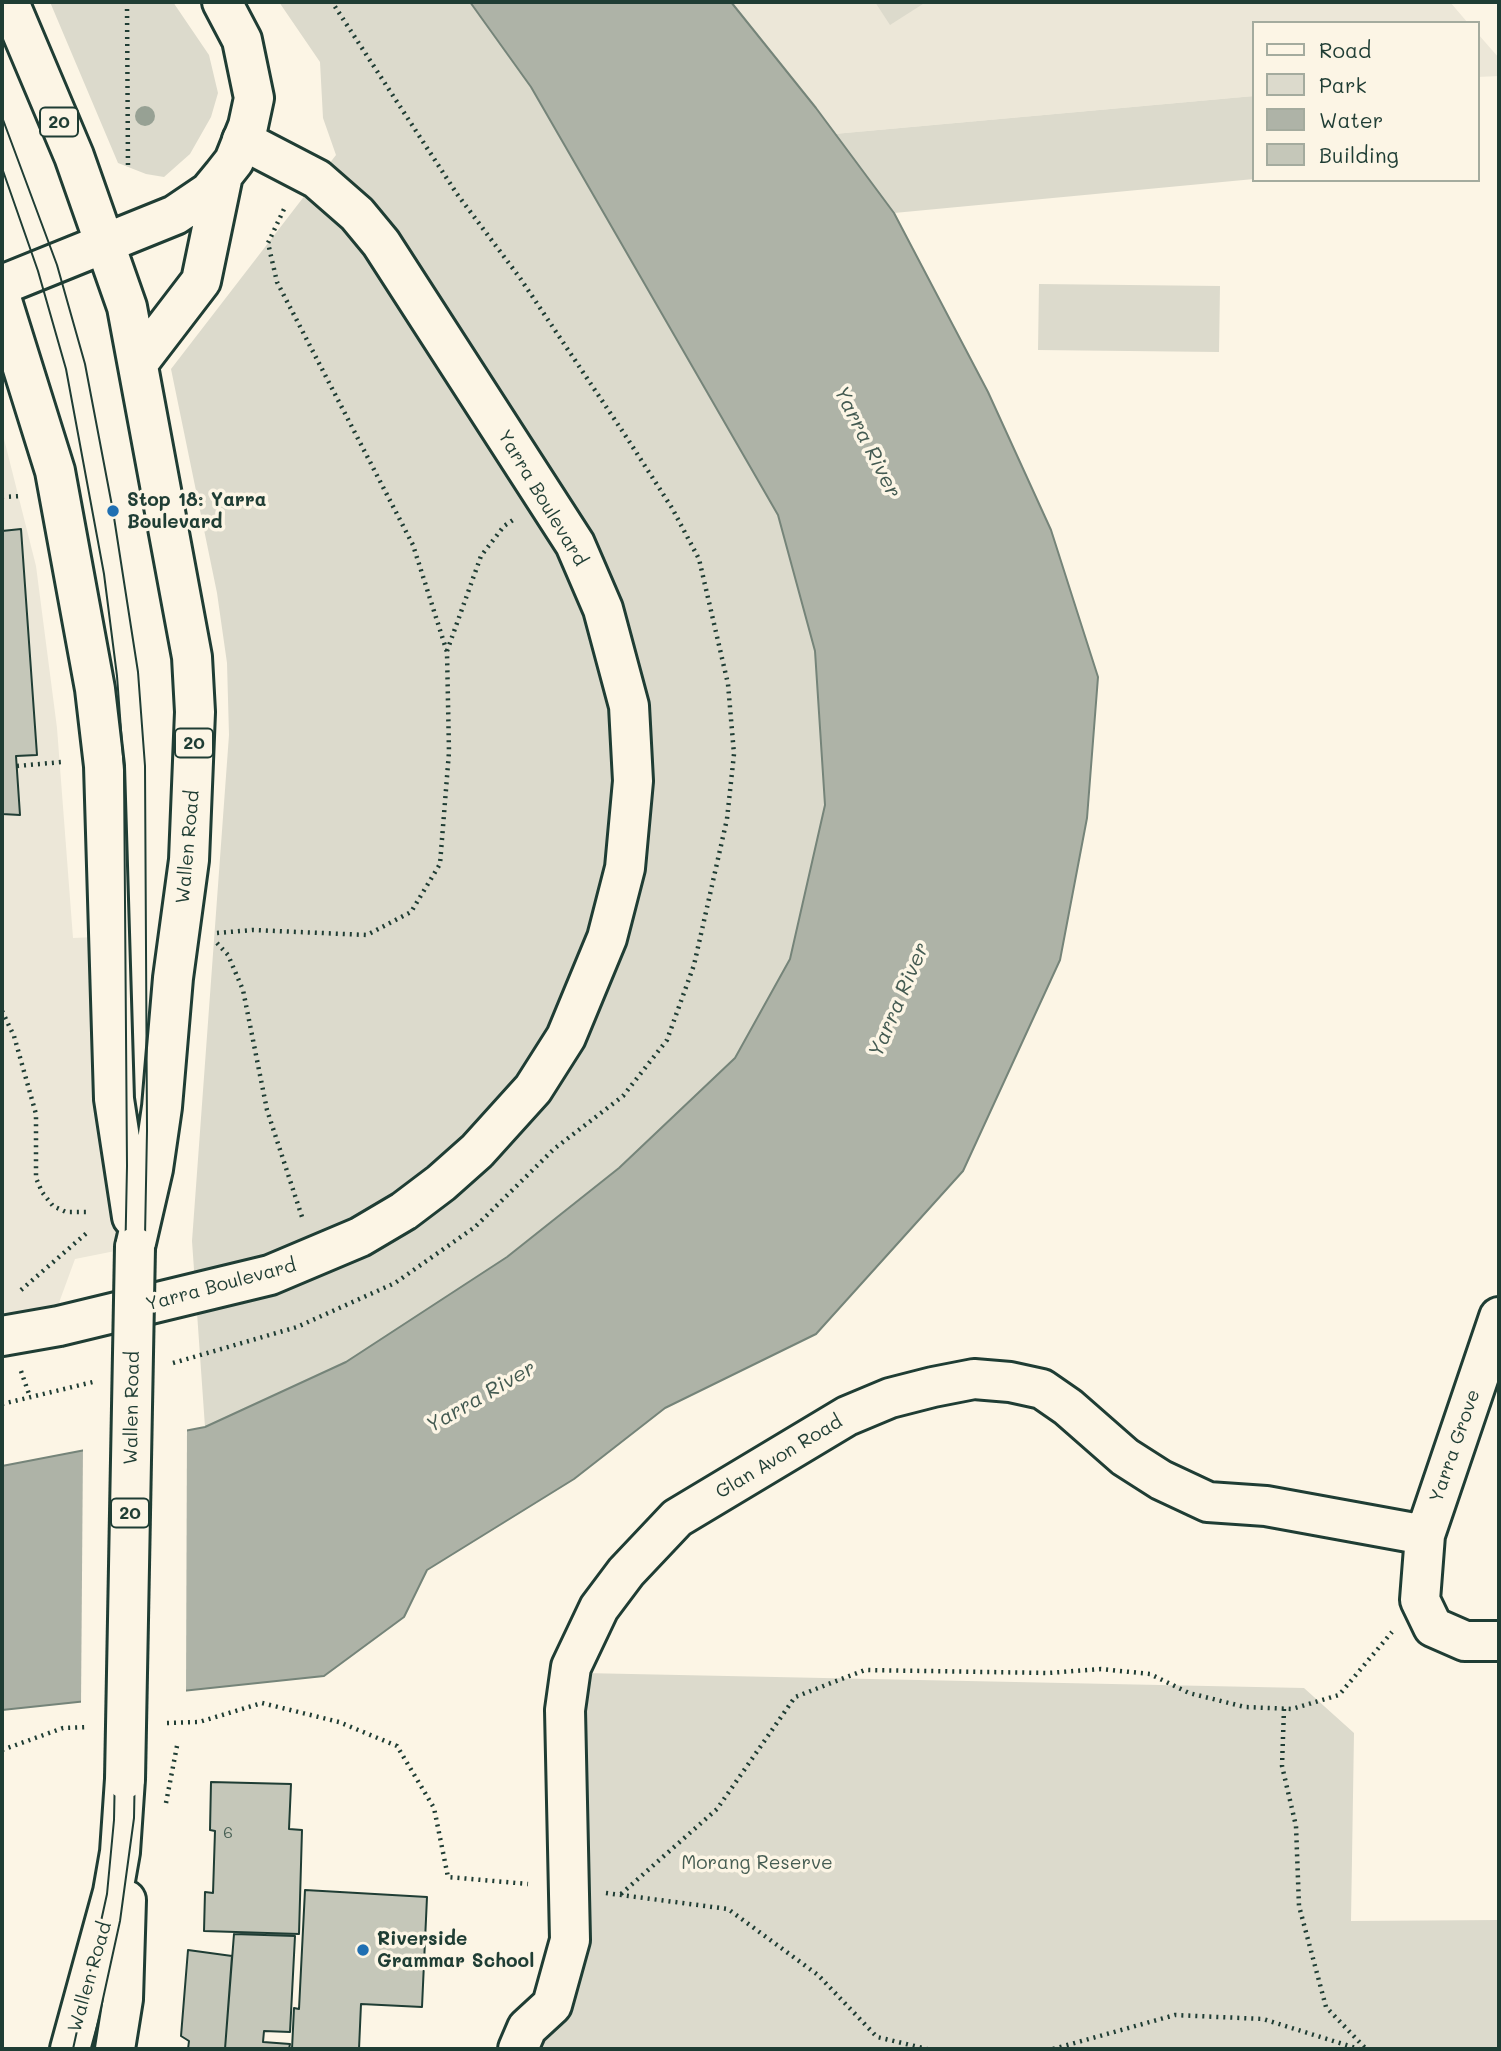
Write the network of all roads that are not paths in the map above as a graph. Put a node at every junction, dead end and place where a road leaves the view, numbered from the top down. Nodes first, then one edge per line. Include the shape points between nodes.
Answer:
1 (9, 2) edge
2 (222, 2) edge
3 (242, 140) junction
4 (223, 175) junction
5 (105, 244) junction
6 (2, 285) edge
7 (2, 301) edge
8 (139, 362) junction
9 (135, 1247) junction
10 (1499, 1317) edge
11 (8, 1336) edge
12 (1425, 1535) junction
13 (1499, 1641) edge
14 (125, 1779) junction
15 (70, 2049) edge
16 (115, 2049) edge
17 (518, 2049) edge

1 - 5 main road, 20 via 74,156
2 - 3 main road via 251,69 254,98
3 - 4 main road
3 - 11 main road, Yarra Boulevard via 317,179 337,194 381,243 575,544 603,609 629,706 633,781 625,868 607,938 566,1037 533,1089 477,1151 404,1211 315,1259 230,1287
4 - 5 main road via 209,192 175,215
4 - 8 main road via 201,281
5 - 6 main road
5 - 8 main road, Wallen Road / 20 via 127,307
7 - 9 main road, Wallen Road / 20 via 55,471 95,688 104,766 114,1099
8 - 9 main road, Wallen Road / 20 via 192,657 195,712 191,834 162,1107
9 - 14 main road, Wallen Road / 20, bridge
10 - 12 main road, Yarra Grove
12 - 13 main road, Yarra Grove via 1420,1600 1433,1627 1465,1641
12 - 17 main road, Glan Avon Road via 1266,1506 1208,1502 1125,1457 1042,1389 1010,1381 974,1379 890,1398 847,1416 677,1518 598,1608 570,1667 565,1710 570,1940 552,2005 527,2028
14 - 15 main road, Wallen Road / 20 via 113,1892
14 - 16 main road, Wallen Road / 20 via 125,1958

